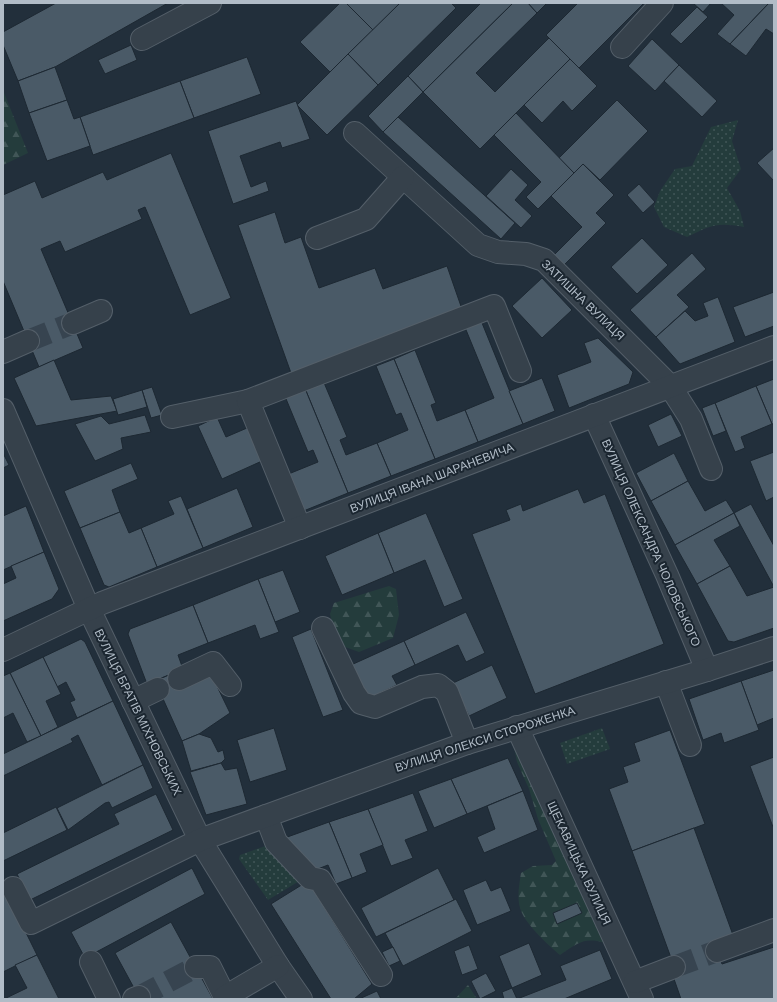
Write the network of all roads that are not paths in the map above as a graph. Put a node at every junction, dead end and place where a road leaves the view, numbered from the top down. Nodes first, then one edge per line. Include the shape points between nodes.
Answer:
1 (210, 3) edge
2 (662, 3) edge
3 (142, 39) dead end
4 (622, 47) dead end
5 (355, 133) dead end
6 (403, 177) junction
7 (317, 238) dead end
8 (101, 311) dead end
9 (72, 323) tunnel mouth
10 (28, 341) tunnel mouth
11 (774, 347) edge
12 (3, 352) edge
13 (520, 371) dead end
14 (670, 386) junction
15 (248, 401) junction
16 (594, 415) junction
17 (172, 417) dead end
18 (5, 418) edge
19 (711, 468) dead end
20 (300, 528) junction
21 (89, 608) junction
22 (323, 628) dead end
23 (774, 648) edge
24 (3, 650) edge
25 (707, 670) junction
26 (179, 679) dead end
27 (666, 682) junction
28 (230, 684) dead end
29 (158, 689) dead end
30 (133, 701) junction
31 (517, 727) junction
32 (467, 743) junction
33 (690, 745) dead end
34 (266, 816) junction
35 (200, 840) junction
36 (13, 888) dead end
37 (774, 930) edge
38 (717, 951) tunnel mouth
39 (91, 962) dead end
40 (278, 966) junction
41 (196, 967) dead end
42 (674, 967) tunnel mouth
43 (381, 975) dead end
44 (638, 990) edge
45 (225, 998) edge
46 (109, 999) edge
47 (301, 999) edge

1 - 3 street
2 - 4 street
5 - 6 street, ЗАТИШНА ВУЛИЦЯ
6 - 7 street via 366,219
6 - 14 street, ЗАТИШНА ВУЛИЦЯ via 478,245 498,252 526,254 544,260
8 - 9 street
10 - 12 street
11 - 14 street, ВУЛИЦЯ ІВАНА ШАРАНЕВИЧА
13 - 15 street via 494,306
14 - 16 street, ВУЛИЦЯ ІВАНА ШАРАНЕВИЧА
14 - 19 street, ЗАТИШНА ВУЛИЦЯ via 691,419
15 - 17 street
15 - 20 street
16 - 20 street, ВУЛИЦЯ ІВАНА ШАРАНЕВИЧА
16 - 25 street, ВУЛИЦЯ ОЛЕКСАНДРА ЧОЛОВСЬКОГО
18 - 21 street, ВУЛИЦЯ БРАТІВ МІХНОВСЬКИХ
20 - 21 street, ВУЛИЦЯ ІВАНА ШАРАНЕВИЧА
21 - 24 street, ВУЛИЦЯ ІВАНА ШАРАНЕВИЧА
21 - 30 street, ВУЛИЦЯ БРАТІВ МІХНОВСЬКИХ
22 - 32 street via 361,703 375,707 422,687 438,685 447,692
23 - 25 street, ВУЛИЦЯ ОЛЕКСИ СТОРОЖЕНКА
25 - 27 street, ВУЛИЦЯ ОЛЕКСИ СТОРОЖЕНКА
26 - 28 street via 213,663
27 - 31 street, ВУЛИЦЯ ОЛЕКСИ СТОРОЖЕНКА
27 - 33 street
29 - 30 street
30 - 35 street, ВУЛИЦЯ БРАТІВ МІХНОВСЬКИХ
31 - 32 street, ВУЛИЦЯ ОЛЕКСИ СТОРОЖЕНКА
31 - 44 street, ЩЕКАВИЦЬКА ВУЛИЦЯ
32 - 34 street, ВУЛИЦЯ ОЛЕКСИ СТОРОЖЕНКА
34 - 35 street, ВУЛИЦЯ ОЛЕКСИ СТОРОЖЕНКА
34 - 43 street via 276,842 310,878 320,880
35 - 36 street, ВУЛИЦЯ ОЛЕКСИ СТОРОЖЕНКА via 31,923
35 - 40 street, ВУЛИЦЯ БРАТІВ МІХНОВСЬКИХ
37 - 38 street
39 - 46 street
40 - 45 street
40 - 47 street, ВУЛИЦЯ БРАТІВ МІХНОВСЬКИХ
41 - 45 street via 210,967
42 - 44 street

